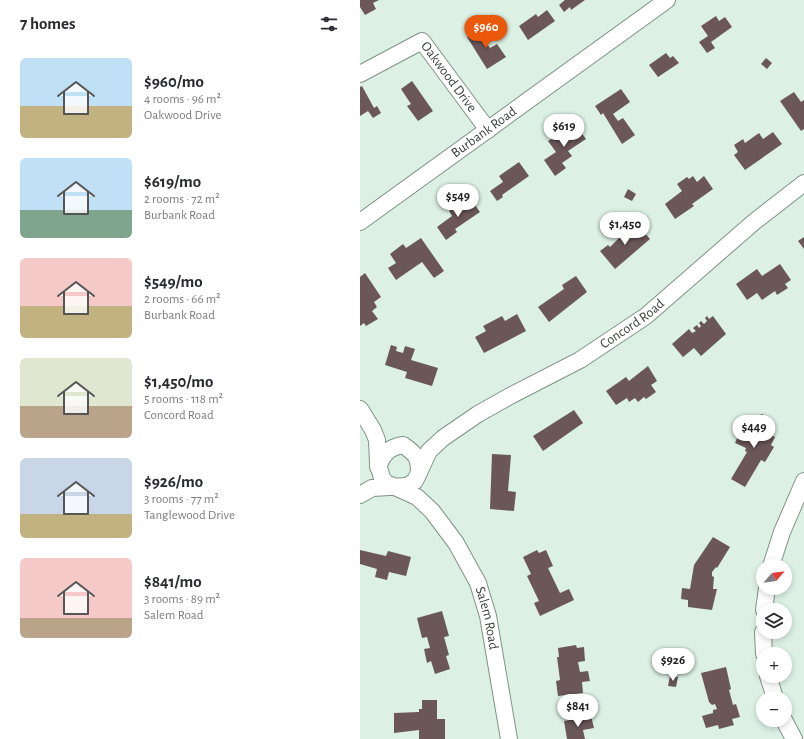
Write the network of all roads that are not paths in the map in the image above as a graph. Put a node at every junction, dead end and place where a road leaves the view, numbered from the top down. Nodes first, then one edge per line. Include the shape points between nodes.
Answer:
1 (667, 0) edge
2 (360, 74) edge
3 (488, 130) junction
4 (804, 183) edge
5 (360, 222) edge
6 (364, 414) edge
7 (443, 438) junction
8 (403, 445) junction
9 (378, 464) junction
10 (419, 471) junction
11 (804, 481) edge
12 (396, 488) junction
13 (360, 495) edge
14 (432, 511) junction
15 (773, 559) edge
16 (788, 727) edge
17 (509, 739) edge
18 (794, 739) edge

1 - 3 street, Burbank Road
2 - 3 street, Oakwood Drive via 422,41
3 - 5 street, Burbank Road
4 - 7 street, Concord Road via 754,222 646,316 580,360 478,414
6 - 8 street, Salem Road via 391,439
6 - 9 street, Salem Road via 377,440
7 - 8 street, Concord Road via 424,445
7 - 10 street, Concord Road via 429,451
8 - 9 street via 393,447 384,453
8 - 10 street, Salem Road via 414,452 418,459
9 - 12 street, Salem Road via 386,482
9 - 13 street, Concord Road via 373,479
10 - 12 street, Concord Road via 415,481
10 - 14 street, Salem Road via 420,489
11 - 15 street
12 - 13 street, Concord Road via 376,487
12 - 14 street, Salem Road via 417,498
14 - 17 street, Salem Road via 473,572 486,604
16 - 18 street

